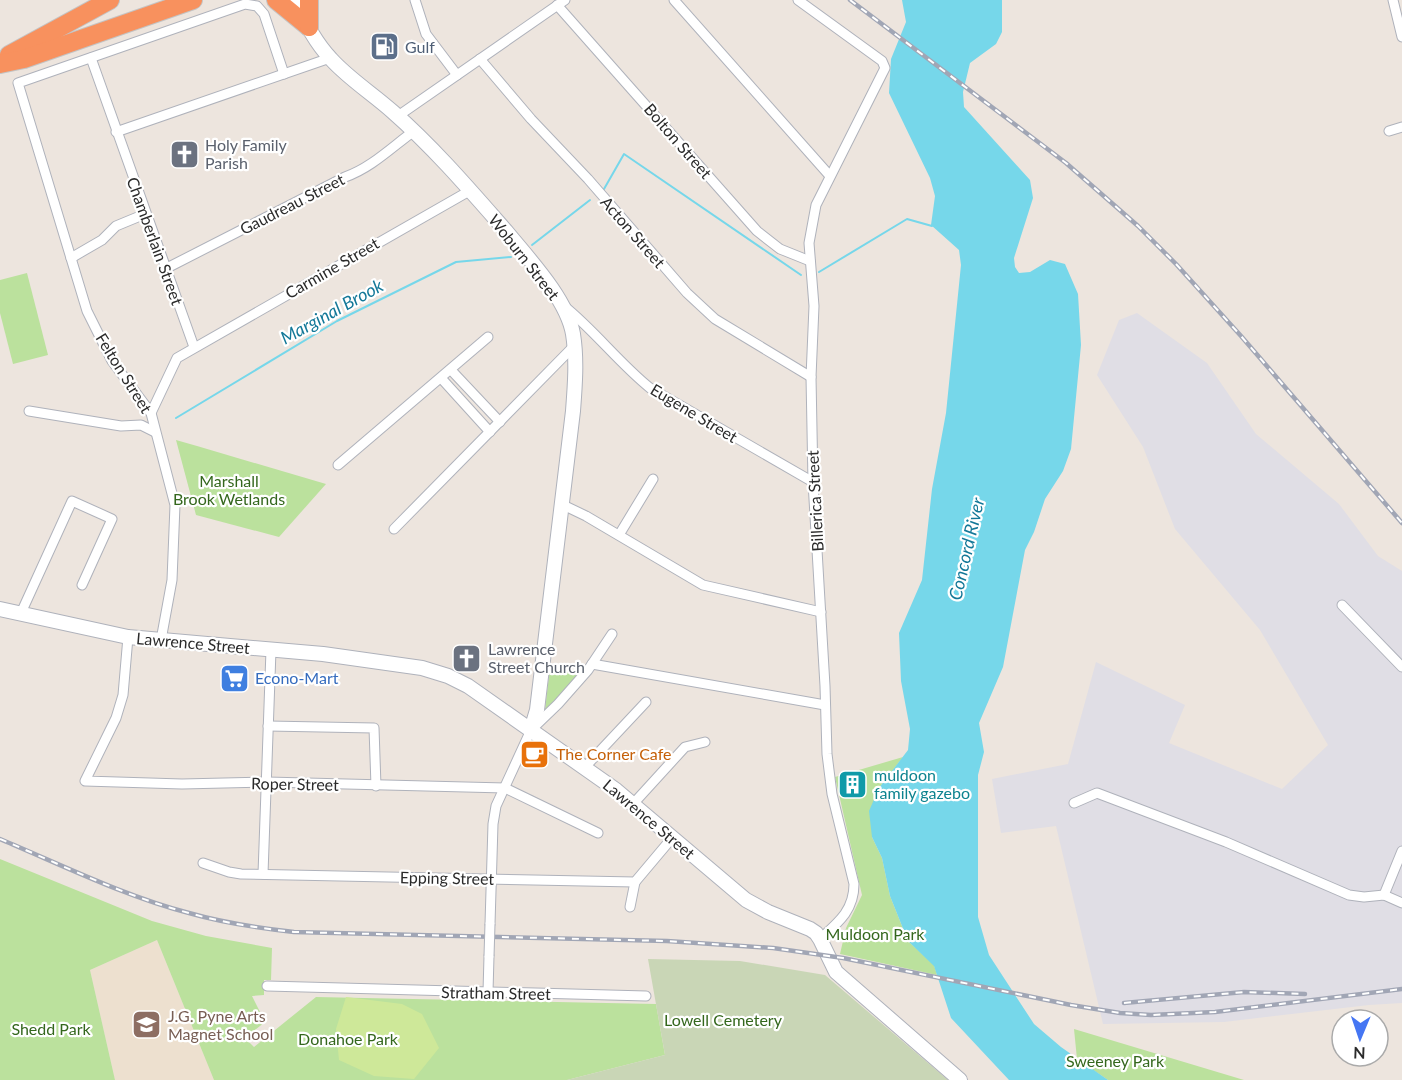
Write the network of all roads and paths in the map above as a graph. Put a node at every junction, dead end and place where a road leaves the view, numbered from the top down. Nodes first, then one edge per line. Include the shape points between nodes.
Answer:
1 (110, 0) edge
2 (193, 0) edge
3 (276, 0) edge
4 (296, 0) edge
5 (309, 0) edge
6 (416, 0) edge
7 (674, 0) edge
8 (798, 0) edge
9 (1393, 0) edge
10 (561, 3) edge
11 (309, 27) junction
12 (1402, 35) edge
13 (91, 58) junction
14 (330, 58) junction
15 (480, 59) junction
16 (0, 62) edge
17 (284, 74) junction
18 (457, 75) junction
19 (398, 116) junction
20 (1402, 127) edge
21 (1389, 130) dead end
22 (414, 131) junction
23 (116, 132) junction
24 (830, 176) junction
25 (471, 190) junction
26 (145, 214) junction
27 (71, 258) junction
28 (810, 261) junction
29 (165, 269) junction
30 (561, 304) junction
31 (488, 337) dead end
32 (194, 347) junction
33 (573, 347) junction
34 (451, 370) junction
35 (811, 377) junction
36 (441, 378) junction
37 (29, 411) dead end
38 (151, 412) junction
39 (500, 422) junction
40 (155, 432) junction
41 (490, 432) junction
42 (338, 465) dead end
43 (652, 479) dead end
44 (813, 482) junction
45 (561, 504) junction
46 (394, 529) dead end
47 (619, 535) junction
48 (82, 585) dead end
49 (1342, 605) dead end
50 (0, 609) edge
51 (821, 612) junction
52 (21, 613) junction
53 (612, 634) dead end
54 (128, 637) junction
55 (161, 640) junction
56 (271, 650) junction
57 (592, 664) junction
58 (1402, 667) edge
59 (646, 702) dead end
60 (825, 705) junction
61 (268, 726) junction
62 (531, 730) junction
63 (705, 741) dead end
64 (585, 767) junction
65 (267, 782) junction
66 (376, 786) junction
67 (505, 788) junction
68 (1074, 803) dead end
69 (633, 804) junction
70 (598, 833) dead end
71 (672, 838) junction
72 (1402, 851) edge
73 (204, 863) dead end
74 (263, 874) junction
75 (492, 879) junction
76 (635, 882) junction
77 (1384, 895) junction
78 (1402, 903) edge
79 (630, 907) dead end
80 (820, 939) junction
81 (267, 987) dead end
82 (488, 992) junction
83 (646, 996) dead end
84 (960, 1080) edge

1 - 16 highway
2 - 16 highway via 24,59
3 - 11 highway
4 - 11 main road, Woburn Street
5 - 11 highway
6 - 18 street via 426,34
7 - 24 street
8 - 24 street, Billerica Street via 885,68
9 - 12 street
10 - 15 street
10 - 28 street, Bolton Street via 757,231 780,249
11 - 14 main road, Woburn Street
13 - 17 street via 245,4 257,6 264,14
13 - 23 street, Chamberlain Street
13 - 27 street, Felton Street via 18,83
14 - 17 street
14 - 19 main road, Woburn Street
15 - 18 street
15 - 35 street, Acton Street via 687,293 715,319
17 - 23 street
18 - 19 street
19 - 22 main road, Woburn Street
20 - 21 street
22 - 25 main road, Woburn Street
22 - 29 street, Gaudreau Street via 357,173
23 - 26 street, Chamberlain Street
24 - 28 street, Billerica Street via 812,221
25 - 30 main road, Woburn Street via 544,277
25 - 32 street, Carmine Street
26 - 27 street via 116,226 102,240
26 - 29 street, Chamberlain Street
27 - 38 street, Felton Street via 87,311 112,361
28 - 35 street, Billerica Street via 814,306
29 - 32 street, Chamberlain Street
30 - 33 main road, Woburn Street via 573,333
30 - 44 street, Eugene Street via 650,388
31 - 34 street
32 - 38 street via 177,358
33 - 39 street
33 - 45 main road, Woburn Street via 576,380
34 - 36 street
34 - 39 street
35 - 44 street, Billerica Street
36 - 41 street
36 - 42 street
37 - 40 street via 122,426 141,425
38 - 40 street, Felton Street
39 - 41 street
40 - 55 street, Felton Street via 175,505 172,580
41 - 46 street
43 - 47 street
44 - 51 street, Billerica Street
45 - 47 street
45 - 62 main road, Woburn Street via 537,710
47 - 51 street via 704,585
48 - 52 street via 112,519 72,501
49 - 58 street
50 - 52 main road, Lawrence Street
51 - 60 street, Billerica Street
52 - 54 main road, Lawrence Street
53 - 57 street
54 - 55 main road, Lawrence Street
54 - 65 street, Roper Street via 123,695 85,781
55 - 56 main road, Lawrence Street
56 - 61 street
56 - 62 main road, Lawrence Street via 422,668 448,676
57 - 60 street
57 - 62 street
59 - 64 street
60 - 80 street, Billerica Street via 826,754 854,893 844,918
61 - 65 street
61 - 66 street via 374,728
62 - 64 main road, Lawrence Street
62 - 67 street
63 - 69 street via 685,747
64 - 69 main road, Lawrence Street
65 - 66 street, Roper Street
65 - 74 street
66 - 67 street, Roper Street
67 - 70 street
67 - 75 street via 494,815
68 - 77 street via 1097,794 1211,836 1349,895
69 - 71 main road, Lawrence Street
71 - 76 street
71 - 80 main road, Lawrence Street via 746,900 810,929
72 - 77 street
73 - 74 street, Epping Street via 229,872
74 - 75 street, Epping Street
75 - 76 street, Epping Street
75 - 82 street, bridge
76 - 79 street
77 - 78 street
80 - 84 main road via 836,972
81 - 82 street, Stratham Street
82 - 83 street, Stratham Street

